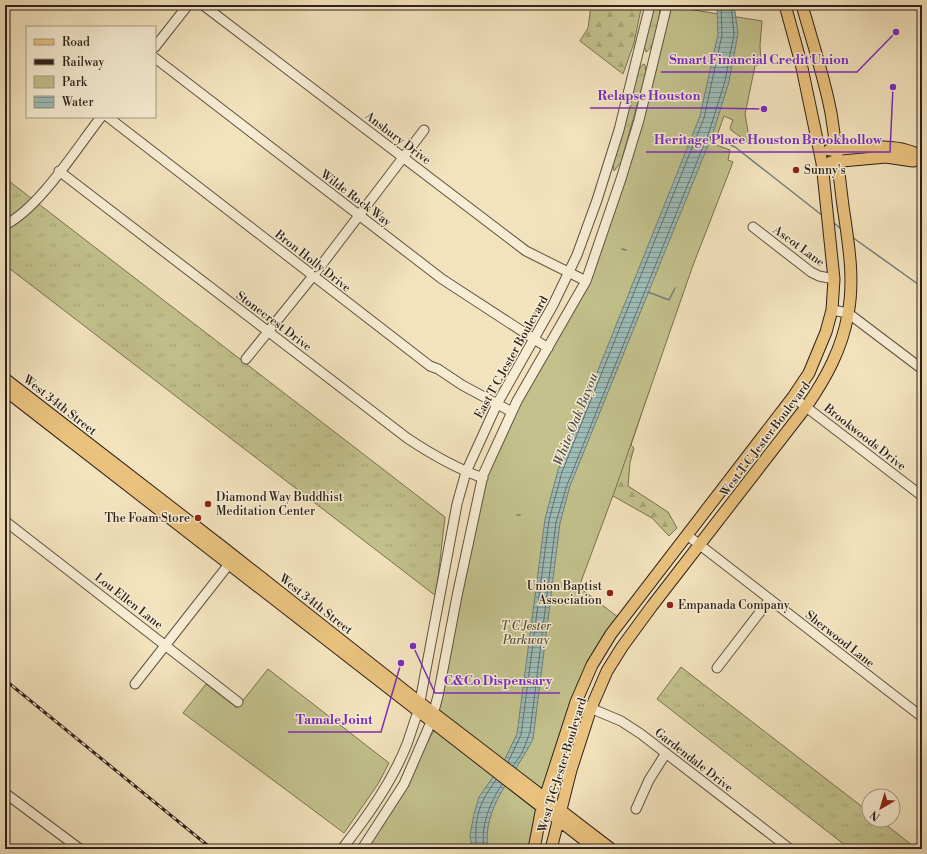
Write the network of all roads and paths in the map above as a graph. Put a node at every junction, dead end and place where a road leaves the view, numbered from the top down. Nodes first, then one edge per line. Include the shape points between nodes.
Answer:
1 (188, 5) edge
2 (203, 5) edge
3 (650, 5) edge
4 (667, 5) edge
5 (784, 5) edge
6 (802, 5) edge
7 (156, 46) edge
8 (638, 55) junction
9 (156, 59) edge
10 (818, 59) junction
11 (654, 60) junction
12 (801, 63) junction
13 (100, 118) edge
14 (109, 118) edge
15 (424, 130) dead end
16 (820, 152) junction
17 (837, 155) junction
18 (403, 157) junction
19 (922, 158) edge
20 (822, 163) junction
21 (59, 171) junction
22 (606, 174) junction
23 (621, 179) junction
24 (359, 215) junction
25 (5, 225) edge
26 (753, 227) dead end
27 (569, 273) junction
28 (313, 276) junction
29 (834, 279) junction
30 (586, 281) junction
31 (832, 310) junction
32 (848, 313) junction
33 (268, 332) junction
34 (534, 339) junction
35 (548, 348) junction
36 (246, 359) dead end
37 (922, 369) edge
38 (5, 379) edge
39 (5, 390) edge
40 (793, 397) junction
41 (497, 404) junction
42 (806, 407) junction
43 (512, 412) junction
44 (113, 468) junction
45 (466, 472) junction
46 (483, 478) junction
47 (922, 496) edge
48 (5, 521) edge
49 (687, 535) junction
50 (700, 545) junction
51 (232, 561) junction
52 (442, 588) junction
53 (458, 592) junction
54 (770, 599) junction
55 (166, 646) junction
56 (717, 668) dead end
57 (135, 684) dead end
58 (238, 702) dead end
59 (576, 702) junction
60 (418, 707) junction
61 (591, 708) junction
62 (433, 717) junction
63 (922, 717) edge
64 (666, 753) junction
65 (5, 793) edge
66 (544, 802) junction
67 (373, 807) junction
68 (636, 809) dead end
69 (559, 814) junction
70 (385, 816) junction
71 (80, 849) edge
72 (342, 849) edge
73 (362, 849) edge
74 (534, 849) edge
75 (550, 849) edge
76 (596, 849) edge
77 (611, 849) edge
78 (790, 849) edge

1 - 7 street
2 - 18 street, Ansbury Drive
3 - 8 street, East T C Jester Boulevard
4 - 11 street
5 - 12 main road, West T C Jester Boulevard
6 - 10 main road, West T C Jester Boulevard
8 - 11 street
8 - 22 street, East T C Jester Boulevard
9 - 24 street, Wilde Rock Way
10 - 12 main road
10 - 17 main road, West T C Jester Boulevard via 831,113
11 - 23 street
12 - 16 main road, West T C Jester Boulevard
13 - 21 street
14 - 28 street, Bron Holly Drive
15 - 18 street
16 - 17 main road
16 - 20 main road, West T C Jester Boulevard
17 - 19 main road via 913,160
17 - 20 main road
17 - 32 main road, West T C Jester Boulevard via 851,274
18 - 24 street
18 - 27 street, Ansbury Drive via 526,251
20 - 29 main road, West T C Jester Boulevard
21 - 25 street via 22,214
21 - 33 street, Stonecrest Drive
22 - 23 street
22 - 27 street, East T C Jester Boulevard
23 - 30 street
24 - 28 street
24 - 34 street, Wilde Rock Way via 442,279
26 - 29 street, Ascot Lane via 811,272
27 - 30 street, Ansbury Drive
27 - 34 street, East T C Jester Boulevard
28 - 33 street
28 - 41 street, Bron Holly Drive via 430,366
29 - 31 main road, West T C Jester Boulevard
30 - 35 street
31 - 32 street
31 - 40 main road, West T C Jester Boulevard via 815,360
32 - 37 street
32 - 42 main road, West T C Jester Boulevard via 835,360
33 - 36 street
33 - 45 street, Stonecrest Drive via 407,438
34 - 35 street, Wilde Rock Way
34 - 41 street, East T C Jester Boulevard
35 - 43 street
38 - 44 main road, West 34th Street
39 - 44 main road, West 34th Street
40 - 42 street, Brookwoods Drive
40 - 49 main road, West T C Jester Boulevard
41 - 43 street, Bron Holly Drive
41 - 45 street, East T C Jester Boulevard
42 - 47 street, Brookwoods Drive
42 - 50 main road, West T C Jester Boulevard
43 - 46 street
44 - 51 main road, West 34th Street
45 - 46 street, Stonecrest Drive
45 - 52 street, East T C Jester Boulevard via 457,504
46 - 53 street
48 - 55 street, Lou Ellen Lane
49 - 50 street, Sherwood Lane
49 - 59 main road, West T C Jester Boulevard via 611,634 592,665
50 - 54 street, Sherwood Lane
50 - 61 main road, West T C Jester Boulevard via 622,647 607,671
51 - 55 street
51 - 60 main road, West 34th Street
52 - 53 street
52 - 60 street, East T C Jester Boulevard
53 - 62 street
54 - 56 street
54 - 63 street, Sherwood Lane
55 - 57 street
55 - 58 street, Lou Ellen Lane
59 - 61 street, Gardendale Drive
59 - 66 main road, West T C Jester Boulevard
60 - 62 main road, West 34th Street
60 - 67 street, East T C Jester Boulevard via 407,744
61 - 64 street, Gardendale Drive via 621,721
61 - 69 main road, West T C Jester Boulevard
62 - 66 main road, West 34th Street
62 - 70 street via 409,774
64 - 68 street via 649,780
64 - 78 street, Gardendale Drive
65 - 71 street
66 - 69 main road, West 34th Street
66 - 74 main road, West T C Jester Boulevard
67 - 70 street
67 - 72 street, East T C Jester Boulevard
69 - 75 main road, West T C Jester Boulevard
69 - 76 main road, West 34th Street
69 - 77 main road, West 34th Street
70 - 73 street

